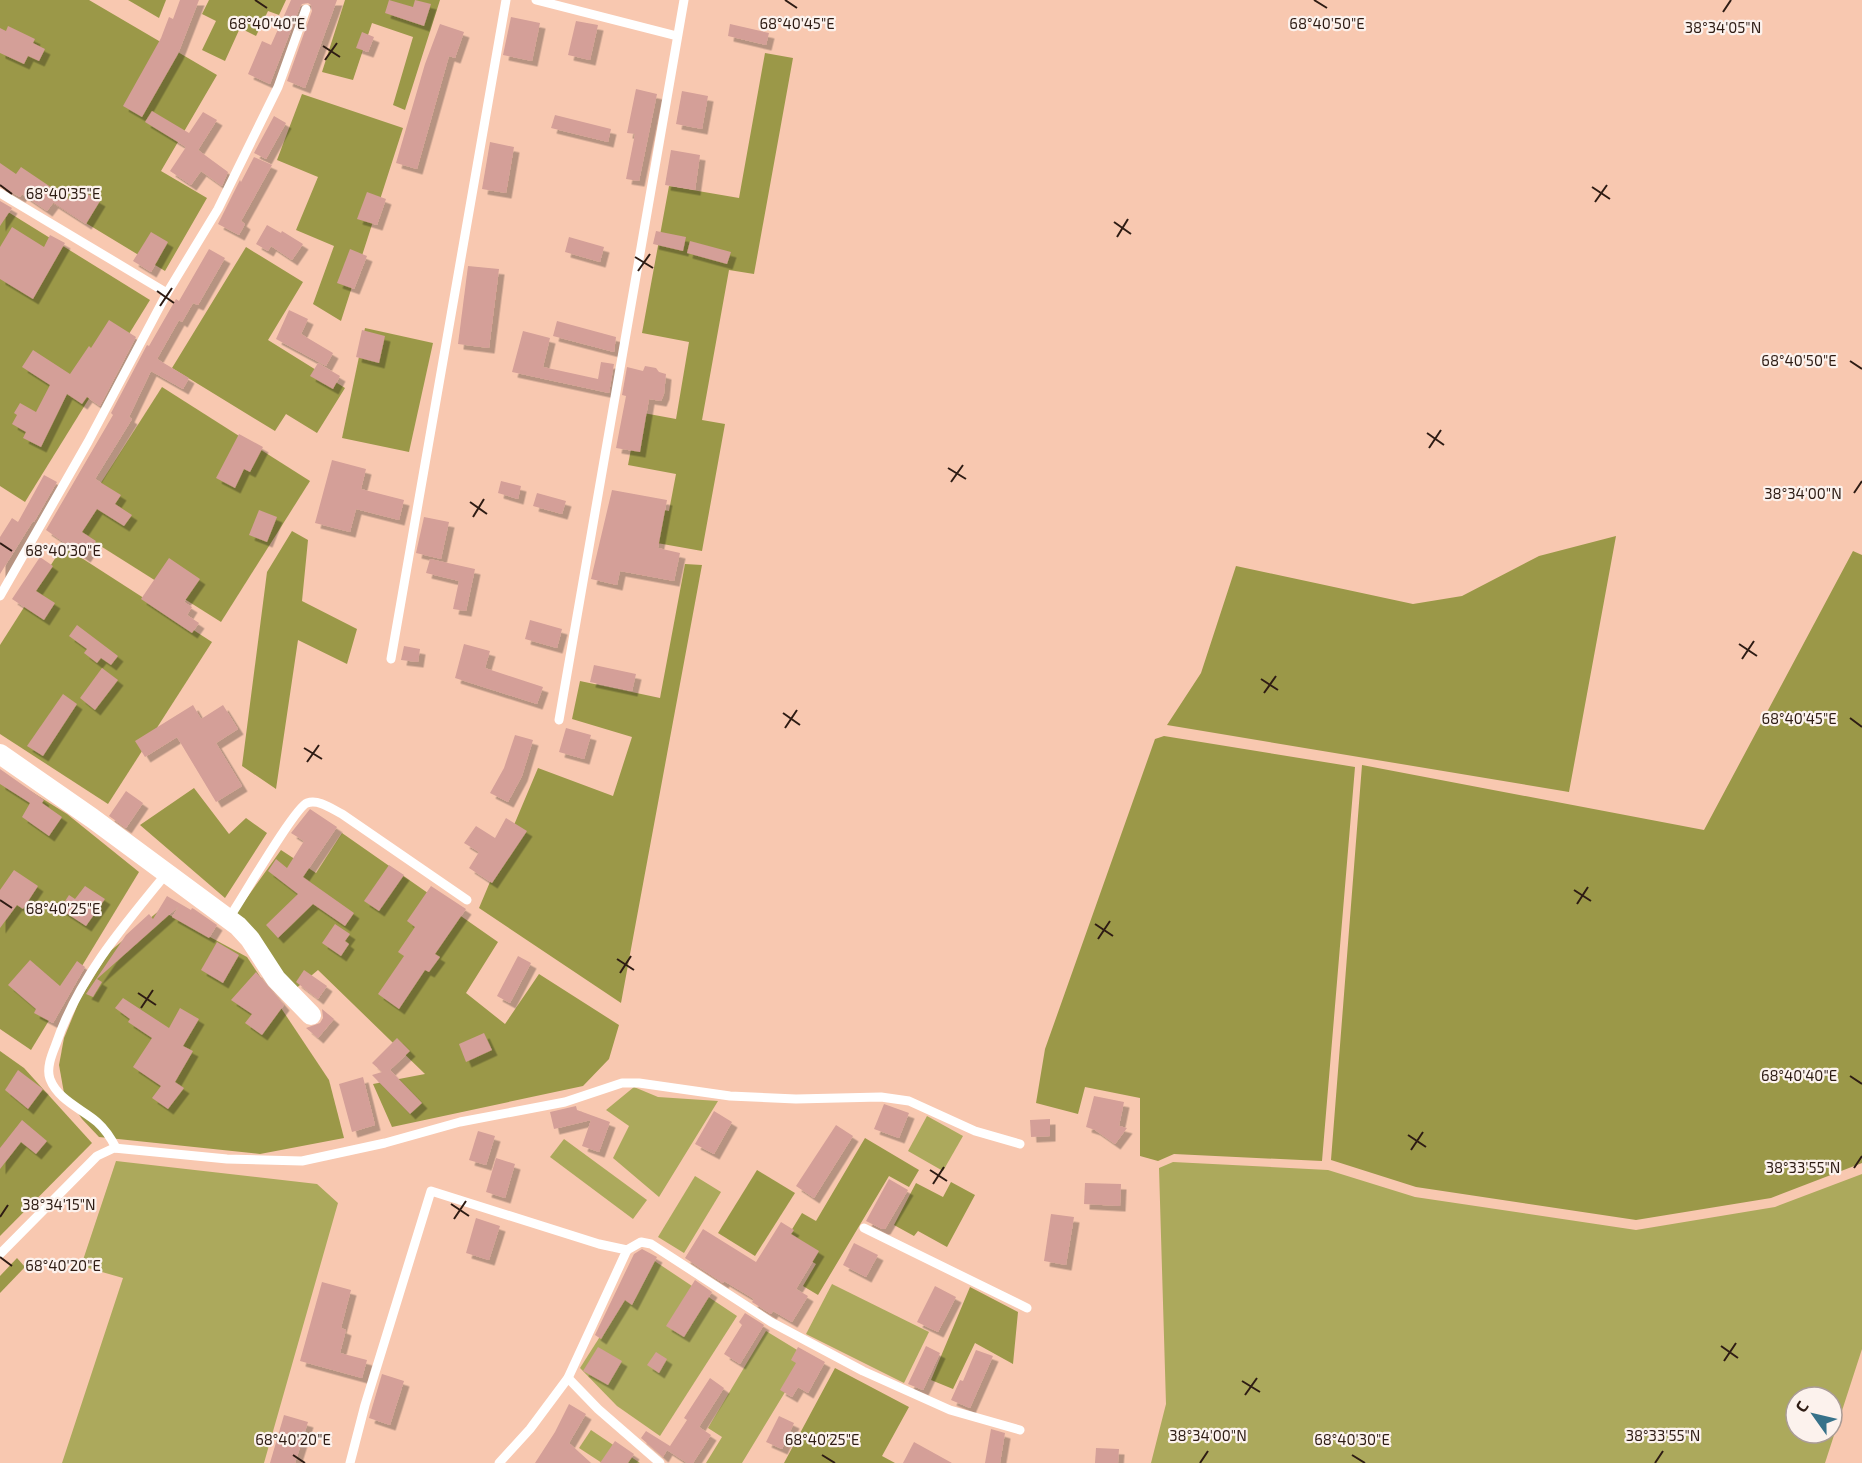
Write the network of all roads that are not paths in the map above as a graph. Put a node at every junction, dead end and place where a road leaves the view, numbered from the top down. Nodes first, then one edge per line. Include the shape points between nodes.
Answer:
1 (506, 0) edge
2 (536, 0) edge
3 (684, 0) edge
4 (306, 9) dead end
5 (677, 36) junction
6 (0, 193) edge
7 (167, 293) junction
8 (0, 596) edge
9 (391, 659) dead end
10 (559, 720) dead end
11 (0, 753) edge
12 (166, 874) junction
13 (467, 900) dead end
14 (229, 918) junction
15 (311, 1015) dead end
16 (1020, 1144) dead end
17 (116, 1148) junction
18 (864, 1228) dead end
19 (627, 1250) junction
20 (0, 1254) edge
21 (1027, 1308) dead end
22 (568, 1378) junction
23 (1020, 1430) dead end
24 (350, 1463) edge
25 (499, 1463) edge
26 (660, 1463) edge

1 - 9 lane
2 - 5 lane
3 - 5 lane
4 - 7 lane via 273,97 218,209
5 - 10 lane
6 - 7 lane
7 - 8 lane
11 - 12 street
12 - 14 street
12 - 17 lane via 98,962 60,1031 50,1059 50,1079 58,1092 96,1121
13 - 14 lane via 342,814 309,802 291,822
14 - 15 street via 250,939 276,979
16 - 17 lane via 975,1131 909,1101 881,1096 730,1096 622,1083 565,1102 460,1122 302,1161 227,1159
17 - 20 lane via 97,1156
18 - 21 lane
19 - 22 lane
19 - 23 lane via 641,1242 651,1244 771,1322 863,1371 950,1410
19 - 24 lane via 431,1191
22 - 25 lane
22 - 26 lane

